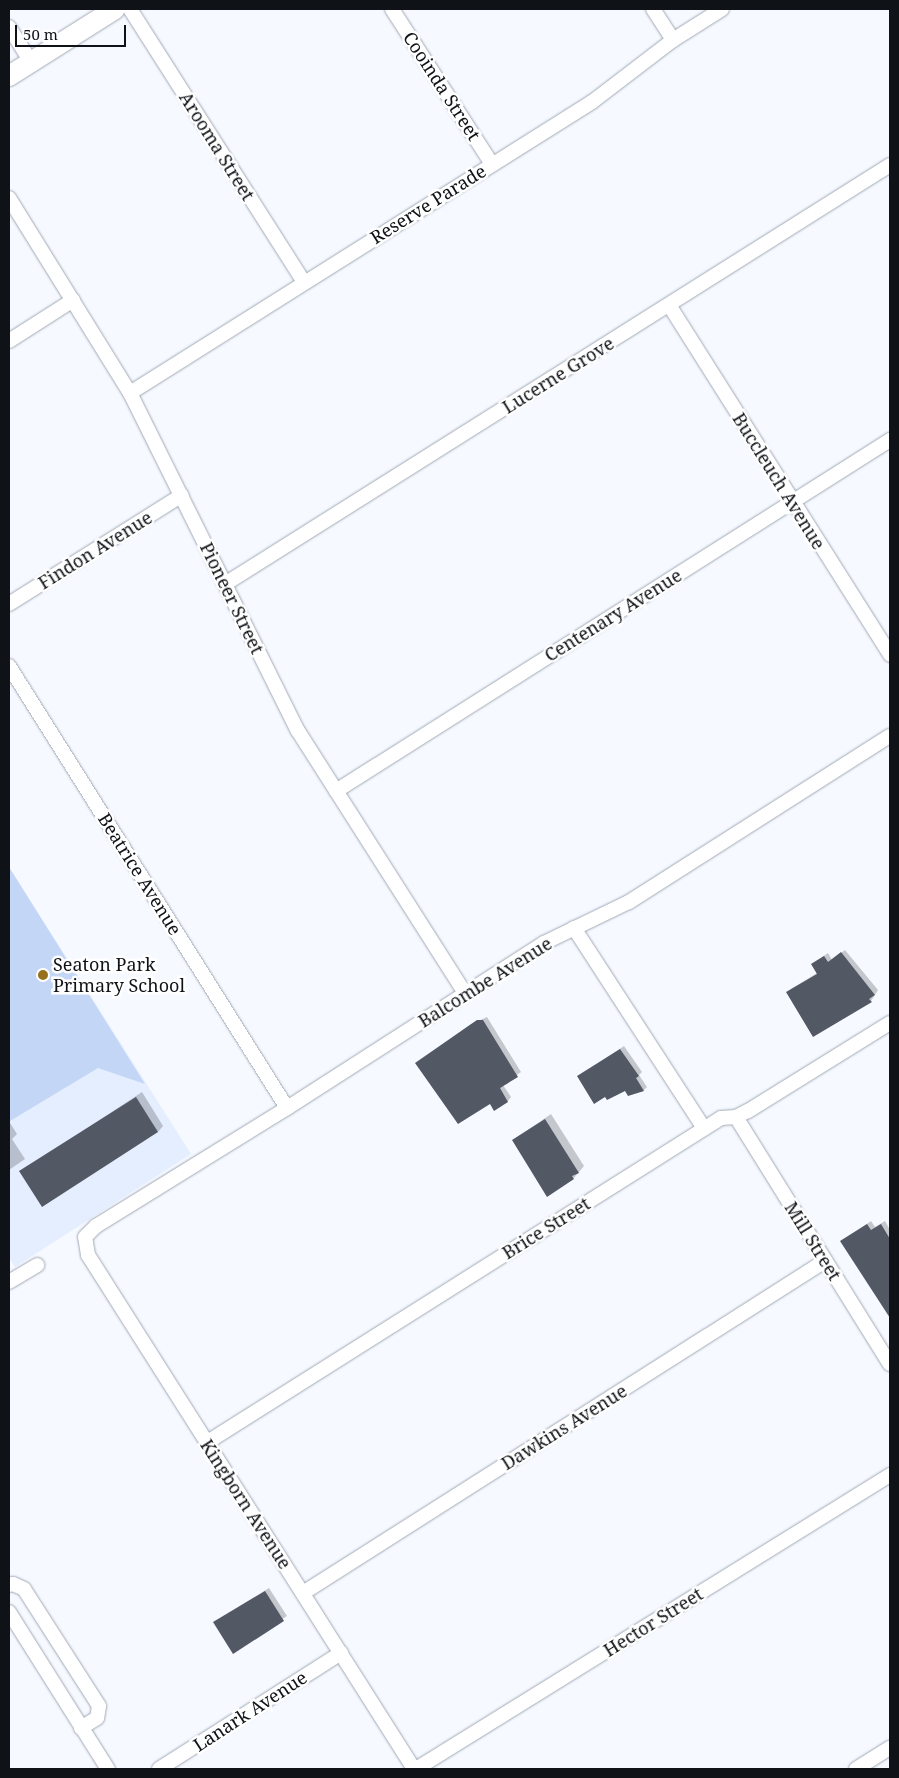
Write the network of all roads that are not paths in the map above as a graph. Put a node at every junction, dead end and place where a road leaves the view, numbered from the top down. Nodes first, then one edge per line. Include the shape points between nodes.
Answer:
1 (115, 9) edge
2 (130, 9) edge
3 (392, 9) edge
4 (652, 9) edge
5 (722, 9) edge
6 (9, 27) edge
7 (673, 40) junction
8 (31, 62) junction
9 (9, 76) edge
10 (492, 164) junction
11 (890, 165) edge
12 (9, 198) edge
13 (304, 282) junction
14 (73, 300) junction
15 (669, 305) junction
16 (9, 341) edge
17 (130, 393) junction
18 (890, 440) edge
19 (182, 495) junction
20 (792, 503) junction
21 (226, 584) junction
22 (9, 604) edge
23 (890, 655) edge
24 (9, 666) edge
25 (890, 736) edge
26 (336, 791) junction
27 (574, 928) junction
28 (465, 993) junction
29 (890, 1023) edge
30 (287, 1108) junction
31 (736, 1117) junction
32 (704, 1128) junction
33 (85, 1237) joint
34 (825, 1261) junction
35 (37, 1265) dead end
36 (9, 1282) edge
37 (890, 1364) edge
38 (206, 1443) junction
39 (890, 1474) edge
40 (9, 1585) edge
41 (303, 1593) junction
42 (9, 1612) edge
43 (341, 1653) junction
44 (82, 1728) junction
45 (890, 1748) edge
46 (108, 1769) edge
47 (159, 1769) edge
48 (415, 1769) edge
49 (856, 1769) edge

1 - 8 main road
2 - 13 street, Arooma Street
3 - 10 street, Cooinda Street
4 - 7 street
5 - 7 street, Reserve Parade
6 - 8 street
7 - 10 street, Reserve Parade via 592,102
8 - 9 main road
10 - 13 street, Reserve Parade
11 - 15 street, Lucerne Grove
12 - 14 street, Pioneer Street
13 - 17 street, Reserve Parade
14 - 16 street
14 - 17 street, Pioneer Street
15 - 20 street, Buccleuch Avenue
15 - 21 street, Lucerne Grove
17 - 19 street, Pioneer Street
18 - 20 street, Centenary Avenue
19 - 21 street, Pioneer Street
19 - 22 street, Findon Avenue
20 - 23 street, Buccleuch Avenue
20 - 26 street, Centenary Avenue
21 - 26 street, Pioneer Street via 298,731
24 - 30 street, Beatrice Avenue
25 - 27 street, Balcombe Avenue via 629,902
26 - 28 street, Pioneer Street
27 - 28 street, Balcombe Avenue via 544,942
27 - 32 street
28 - 30 street, Balcombe Avenue
29 - 31 street, Brice Street
30 - 33 street, Balcombe Avenue via 96,1226
31 - 32 street, Brice Street via 721,1118
31 - 34 street, Mill Street
32 - 38 street, Brice Street
33 - 38 street, Kingborn Avenue via 88,1255
34 - 37 street, Mill Street
34 - 41 street, Dawkins Avenue
35 - 36 street
38 - 41 street, Kingborn Avenue
39 - 48 street, Hector Street
40 - 44 street via 24,1590 99,1706 97,1718
41 - 43 street, Kingborn Avenue
42 - 44 street
43 - 47 street, Lanark Avenue
43 - 48 street, Kingborn Avenue
44 - 46 street
45 - 49 street

